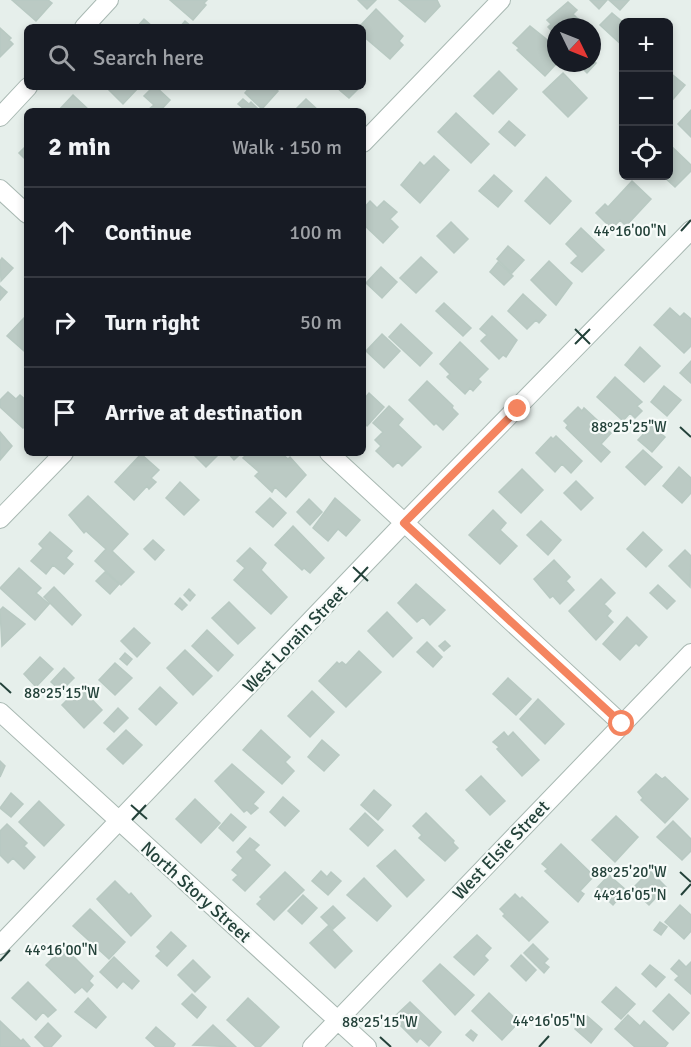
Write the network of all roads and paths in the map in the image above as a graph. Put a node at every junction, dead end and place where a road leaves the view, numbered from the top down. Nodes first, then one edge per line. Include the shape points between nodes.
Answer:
1 (109, 0) edge
2 (501, 0) edge
3 (87, 24) edge
4 (25, 90) edge
5 (0, 117) edge
6 (366, 140) edge
7 (0, 189) edge
8 (24, 211) edge
9 (691, 230) edge
10 (61, 456) edge
11 (332, 456) edge
12 (0, 519) edge
13 (404, 523) junction
14 (691, 653) edge
15 (0, 712) edge
16 (622, 724) junction
17 (118, 822) junction
18 (0, 945) edge
19 (338, 1020) junction
20 (312, 1047) edge
21 (366, 1047) edge

1 - 3 street
2 - 6 street
4 - 5 street
7 - 8 street
9 - 13 street, West Lorain Street
10 - 12 street
11 - 13 street
13 - 16 street
13 - 17 street, West Lorain Street
14 - 16 street, West Elsie Street
15 - 17 street, North Story Street
16 - 19 street, West Elsie Street
17 - 18 street, West Lorain Street
17 - 19 street, North Story Street
19 - 20 street, West Elsie Street
19 - 21 street, North Story Street

